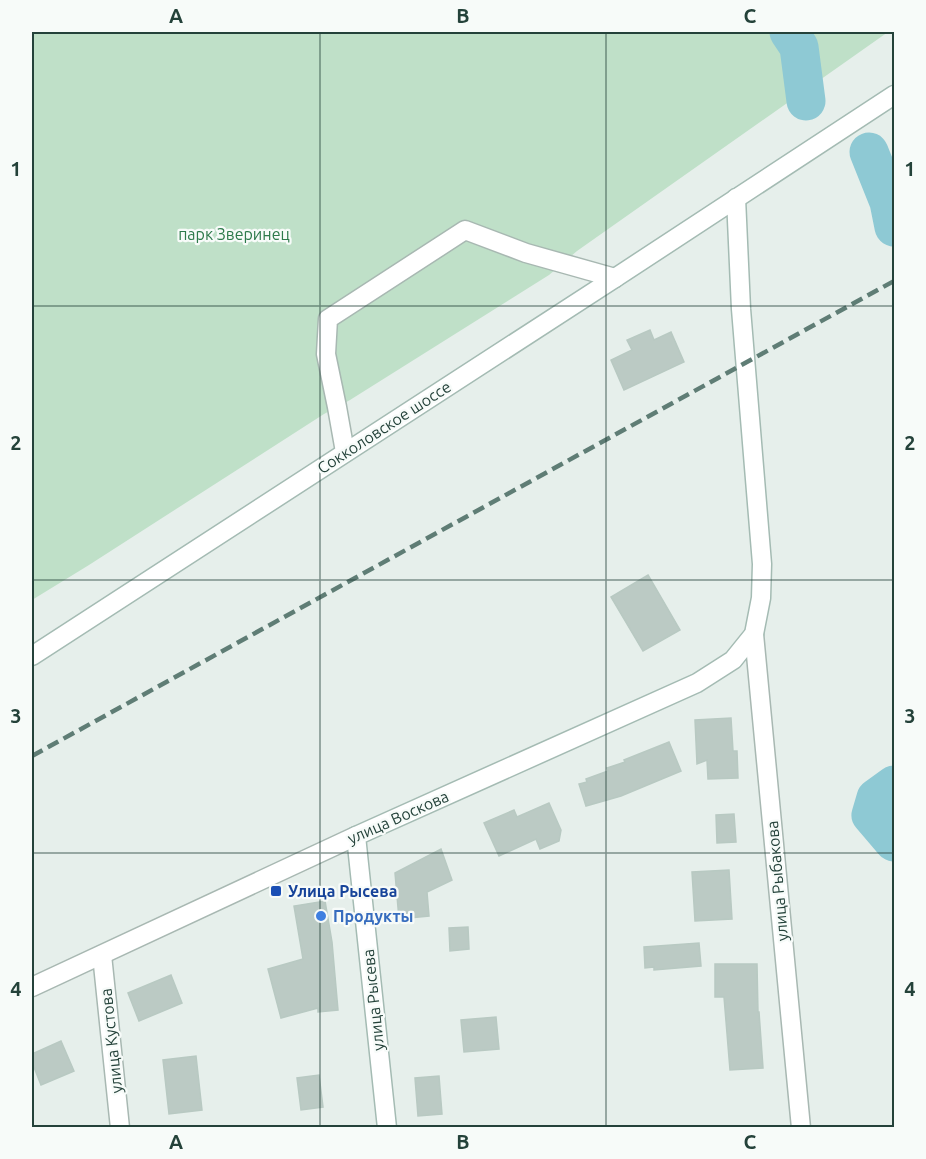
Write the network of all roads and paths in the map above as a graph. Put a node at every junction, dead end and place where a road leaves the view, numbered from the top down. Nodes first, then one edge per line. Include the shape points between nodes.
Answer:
1 (894, 95) edge
2 (736, 198) junction
3 (615, 278) junction
4 (345, 452) junction
5 (754, 634) junction
6 (32, 656) edge
7 (733, 660) junction
8 (758, 676) junction
9 (356, 836) junction
10 (102, 955) junction
11 (32, 987) edge
12 (120, 1128) edge
13 (387, 1128) edge
14 (801, 1128) edge

1 - 2 main road, Сокколовское шоссе
2 - 3 main road, Сокколовское шоссе
2 - 5 main road via 762,564 762,598
3 - 4 main road, Сокколовское шоссе
3 - 4 main road via 526,253 465,230 385,281 328,319 326,354
4 - 6 main road, Сокколовское шоссе
5 - 7 main road, улица Воскова
5 - 8 main road, улица Рыбакова
7 - 8 main road via 748,666
7 - 9 main road, улица Воскова via 697,683
8 - 14 main road, улица Рыбакова
9 - 10 main road, улица Воскова
9 - 13 main road, улица Рысева
10 - 11 main road, улица Воскова
10 - 12 main road, улица Кустова

